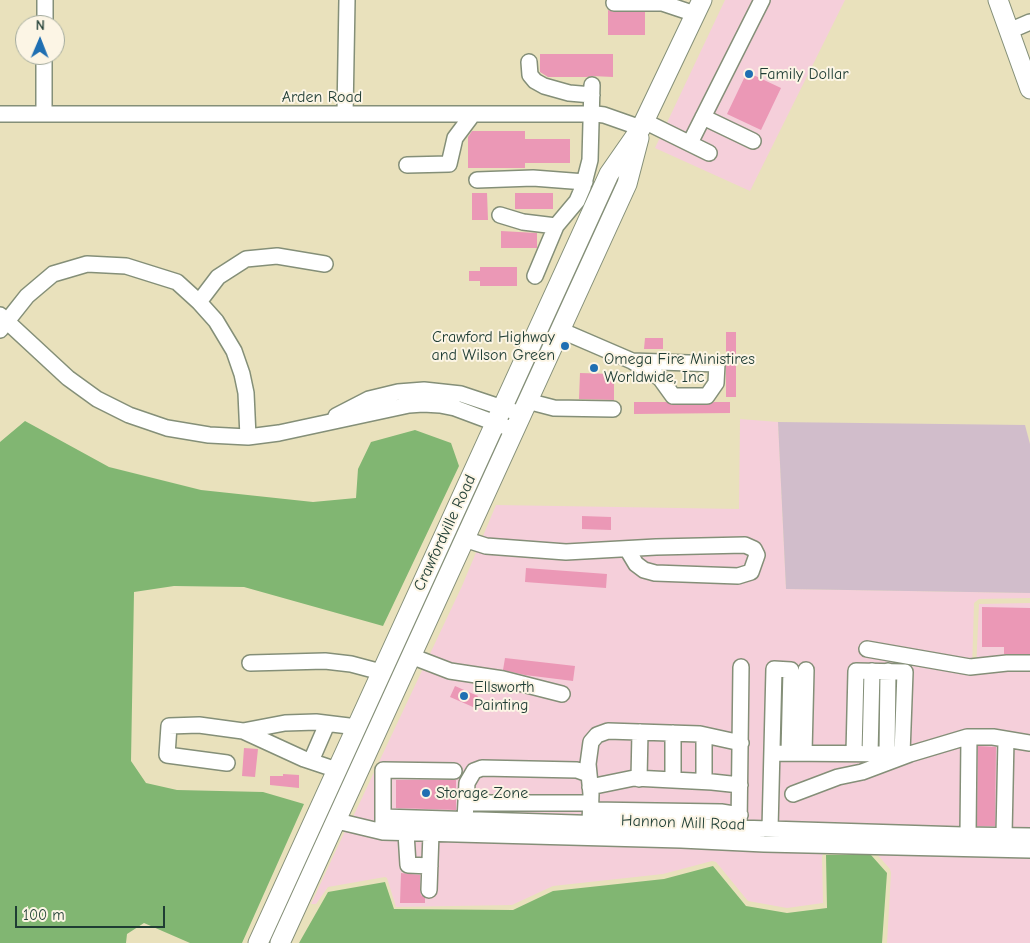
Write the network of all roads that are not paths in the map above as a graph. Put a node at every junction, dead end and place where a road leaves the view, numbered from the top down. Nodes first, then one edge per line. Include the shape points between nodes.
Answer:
1 (45, 0) edge
2 (346, 0) edge
3 (762, 0) edge
4 (998, 0) edge
5 (662, 1) edge
6 (614, 3) dead end
7 (699, 7) edge
8 (45, 15) edge
9 (1030, 22) edge
10 (1009, 30) junction
11 (529, 62) dead end
12 (44, 65) edge
13 (1030, 89) edge
14 (0, 114) edge
15 (44, 114) junction
16 (345, 114) junction
17 (473, 114) junction
18 (593, 114) junction
19 (703, 117) junction
20 (643, 124) junction
21 (754, 141) dead end
22 (690, 143) junction
23 (709, 152) dead end
24 (407, 165) dead end
25 (586, 178) junction
26 (477, 180) dead end
27 (605, 182) junction
28 (500, 215) dead end
29 (588, 219) junction
30 (561, 220) junction
31 (325, 264) dead end
32 (558, 285) junction
33 (199, 302) junction
34 (2, 322) edge
35 (560, 330) junction
36 (632, 361) junction
37 (613, 409) dead end
38 (499, 415) junction
39 (521, 415) junction
40 (248, 437) junction
41 (454, 513) junction
42 (464, 539) junction
43 (627, 549) junction
44 (454, 562) junction
45 (424, 579) junction
46 (424, 627) junction
47 (867, 649) dead end
48 (411, 656) junction
49 (250, 662) dead end
50 (1030, 663) edge
51 (741, 667) dead end
52 (806, 670) dead end
53 (872, 671) junction
54 (888, 671) junction
55 (381, 672) junction
56 (562, 694) dead end
57 (285, 723) junction
58 (327, 724) junction
59 (356, 726) junction
60 (243, 731) junction
61 (640, 732) junction
62 (673, 733) junction
63 (704, 735) junction
64 (969, 737) junction
65 (1006, 739) junction
66 (740, 743) junction
67 (1030, 743) edge
68 (277, 746) junction
69 (772, 753) junction
70 (797, 753) junction
71 (854, 754) junction
72 (870, 754) junction
73 (887, 754) junction
74 (906, 754) junction
75 (311, 761) junction
76 (227, 763) dead end
77 (361, 767) junction
78 (454, 771) dead end
79 (334, 776) junction
80 (383, 778) junction
81 (639, 778) junction
82 (589, 780) junction
83 (673, 780) junction
84 (704, 782) junction
85 (740, 785) junction
86 (793, 794) dead end
87 (466, 803) junction
88 (591, 812) junction
89 (465, 820) junction
90 (336, 821) junction
91 (740, 822) junction
92 (383, 825) junction
93 (406, 833) junction
94 (431, 833) junction
95 (308, 834) junction
96 (768, 834) junction
97 (968, 835) junction
98 (1004, 836) junction
99 (1030, 836) edge
100 (1030, 850) edge
101 (430, 866) junction
102 (429, 890) dead end
103 (258, 943) edge
104 (280, 943) edge

1 - 8 street
2 - 16 street
3 - 19 street
4 - 10 main road
5 - 6 street
5 - 7 street
7 - 20 main road, Crawfordville Road
9 - 10 street
10 - 13 main road
11 - 18 street via 530,75 544,86 569,93 592,90
12 - 15 street
14 - 15 street, Arden Road
15 - 16 street, Arden Road
16 - 17 street, Arden Road
17 - 18 street, Arden Road
17 - 24 street via 456,138 449,164
18 - 20 street, Arden Road
18 - 25 street
19 - 21 street
19 - 22 street
20 - 22 street, Arden Road
20 - 27 main road, Crawfordville Road
20 - 35 main road, Crawfordville Road via 627,184
22 - 23 street, Arden Road
25 - 26 street
25 - 27 street
25 - 30 street via 577,201
27 - 29 main road, Crawfordville Road
28 - 30 street via 523,222
29 - 30 street
29 - 32 main road, Crawfordville Road
30 - 32 street via 530,276
31 - 33 street via 277,256 246,259 218,276
32 - 38 main road, Crawfordville Road
33 - 34 street via 177,282 126,266 87,264 53,274
33 - 40 street via 216,321 234,351 246,392
34 - 40 street via 68,378 97,399 129,415 167,428
35 - 36 street
35 - 39 main road, Crawfordville Road
36 - 36 street via 717,364 716,383 707,396 673,396 660,378
37 - 39 street via 554,408
38 - 39 street
38 - 40 street via 471,397 438,390 316,426
38 - 41 main road, Crawfordville Road
39 - 42 main road, Crawfordville Road
41 - 44 main road via 450,538
41 - 45 main road, Crawfordville Road
42 - 43 street via 486,546 566,552
42 - 44 main road, Crawfordville Road
43 - 43 street via 745,545 758,555 751,572 738,576 644,570
44 - 46 main road, Crawfordville Road
45 - 46 main road via 427,608
45 - 55 main road, Crawfordville Road
46 - 48 main road, Crawfordville Road
47 - 50 street via 970,667
48 - 56 street via 450,670
48 - 77 main road, Crawfordville Road
49 - 55 street via 325,661
51 - 66 street
52 - 70 street
53 - 54 street
53 - 71 street via 856,671
53 - 72 street
54 - 73 street
54 - 74 street via 905,672
55 - 59 main road, Crawfordville Road
57 - 58 street
57 - 60 street
57 - 68 street
58 - 59 street
58 - 75 street
59 - 79 main road, Crawfordville Road
60 - 68 street
60 - 76 street via 199,725 169,726 168,755
61 - 62 street
61 - 81 street
61 - 82 street via 608,731 598,735 591,742
62 - 63 street
62 - 83 street
63 - 66 street
63 - 84 street
64 - 65 street
64 - 74 street
64 - 97 street
65 - 67 street
65 - 98 street
66 - 85 street
68 - 75 street
69 - 70 street
69 - 70 street via 774,669 791,670
69 - 96 street
70 - 71 street
71 - 72 street
72 - 73 street
73 - 74 street
74 - 86 street
75 - 79 street
77 - 80 street
77 - 90 main road, Crawfordville Road
78 - 80 street via 383,770
79 - 90 main road via 332,801
79 - 95 main road, Crawfordville Road
80 - 92 street
81 - 82 street
81 - 83 street
82 - 87 street via 577,770 482,768 474,771 467,783
82 - 88 street
83 - 84 street
84 - 85 street
85 - 91 street
87 - 88 street
87 - 89 street
88 - 89 street
88 - 91 street via 721,812
89 - 92 street
90 - 92 street, Hannon Mill Road
90 - 95 main road
90 - 104 main road, Crawfordville Road
91 - 96 street
92 - 93 street, Hannon Mill Road
93 - 94 street, Hannon Mill Road
93 - 101 street via 408,865
94 - 96 street, Hannon Mill Road via 681,840
94 - 101 street
95 - 103 main road, Crawfordville Road
96 - 97 street
96 - 100 street, Hannon Mill Road
97 - 98 street
98 - 99 street
101 - 102 street

